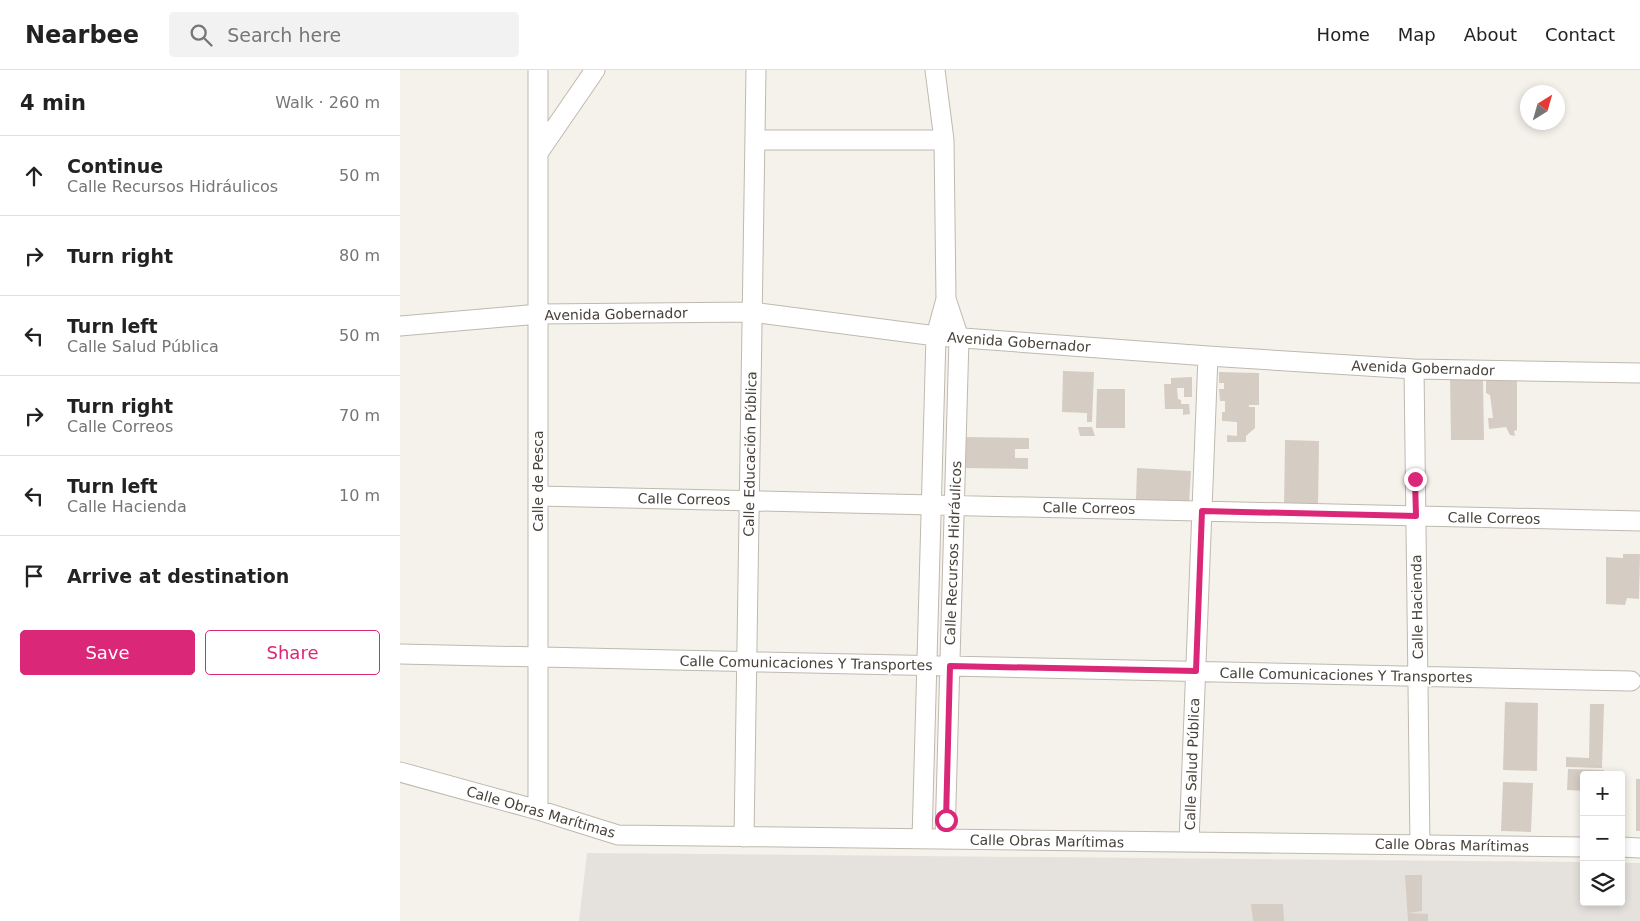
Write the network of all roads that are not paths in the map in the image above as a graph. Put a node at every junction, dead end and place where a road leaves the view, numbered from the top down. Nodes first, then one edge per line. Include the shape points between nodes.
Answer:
1 (538, 70) edge
2 (595, 70) edge
3 (756, 70) edge
4 (935, 70) edge
5 (755, 140) junction
6 (944, 140) junction
7 (538, 153) junction
8 (946, 299) junction
9 (752, 312) junction
10 (538, 314) junction
11 (400, 326) edge
12 (936, 336) junction
13 (959, 338) junction
14 (1208, 356) junction
15 (1414, 369) junction
16 (1640, 373) edge
17 (538, 496) junction
18 (749, 500) junction
19 (931, 505) junction
20 (955, 505) junction
21 (1202, 511) junction
22 (1416, 516) junction
23 (1640, 521) edge
24 (400, 654) edge
25 (538, 657) junction
26 (747, 662) junction
27 (926, 666) junction
28 (950, 666) junction
29 (1196, 671) junction
30 (1418, 676) junction
31 (1631, 681) dead end
32 (400, 772) edge
33 (538, 810) junction
34 (744, 837) junction
35 (922, 839) junction
36 (945, 839) junction
37 (1189, 842) junction
38 (1420, 845) junction
39 (1580, 847) edge
40 (1625, 847) edge
41 (1640, 848) edge

1 - 7 street, Calle de Pesca
2 - 7 street
3 - 5 street, Calle Educación Pública
4 - 6 street, Calle Recursos Hidráulicos
5 - 6 street
5 - 9 street, Calle Educación Pública
6 - 8 street, Calle Recursos Hidráulicos
7 - 10 street, Calle de Pesca
8 - 12 street, Calle Recursos Hidráulicos
8 - 13 street, Calle Recursos Hidráulicos
9 - 10 street, Avenida Gobernador
9 - 12 street, Avenida Gobernador
9 - 18 street, Calle Educación Pública
10 - 11 street, Avenida Gobernador
10 - 17 street, Calle de Pesca
12 - 13 street, Avenida Gobernador
12 - 19 street, Calle Recursos Hidráulicos
13 - 14 street, Avenida Gobernador
13 - 20 street, Calle Recursos Hidráulicos
14 - 15 street, Avenida Gobernador
14 - 21 street, Calle Salud Pública
15 - 16 street, Avenida Gobernador
15 - 22 street, Calle Hacienda
17 - 18 street, Calle Correos
17 - 25 street, Calle de Pesca
18 - 19 street, Calle Correos
18 - 26 street, Calle Educación Pública
19 - 20 street, Calle Correos
19 - 27 street, Calle Recursos Hidráulicos
20 - 21 street, Calle Correos
20 - 28 street, Calle Recursos Hidráulicos
21 - 22 street, Calle Correos
21 - 29 street, Calle Salud Pública
22 - 23 street, Calle Correos
22 - 30 street, Calle Hacienda
24 - 25 street, Calle Comunicaciones Y Transportes
25 - 26 street, Calle Comunicaciones Y Transportes
25 - 33 street, Calle de Pesca
26 - 27 street, Calle Comunicaciones Y Transportes
26 - 34 street, Calle Educación Pública
27 - 28 street, Calle Comunicaciones Y Transportes
27 - 35 street, Calle Recursos Hidráulicos
28 - 29 street, Calle Comunicaciones Y Transportes
28 - 36 street, Calle Recursos Hidráulicos
29 - 30 street, Calle Comunicaciones Y Transportes
29 - 37 street, Calle Salud Pública
30 - 31 street, Calle Comunicaciones Y Transportes
30 - 38 street, Calle Hacienda
32 - 33 street, Calle Obras Marítimas
33 - 34 street, Calle Obras Marítimas via 618,836
34 - 35 street, Calle Obras Marítimas
35 - 36 street, Calle Obras Marítimas
36 - 37 street, Calle Obras Marítimas
37 - 38 street, Calle Obras Marítimas
38 - 39 street, Calle Obras Marítimas
40 - 41 street

